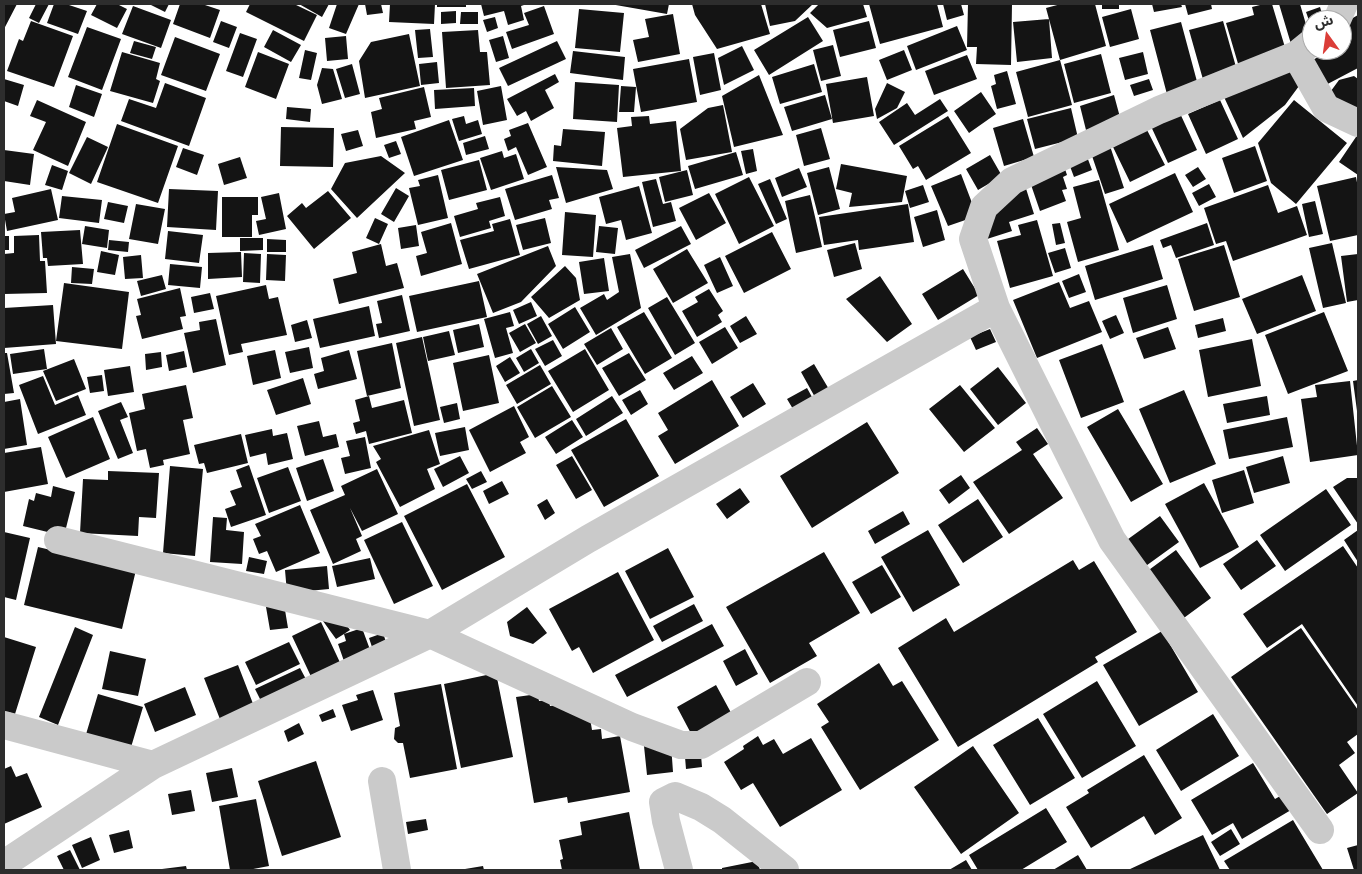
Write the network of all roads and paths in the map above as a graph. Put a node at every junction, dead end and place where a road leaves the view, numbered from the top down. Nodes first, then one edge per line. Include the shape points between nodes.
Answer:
1 (1302, 50) edge
2 (1308, 60) edge
3 (1358, 123) edge
4 (996, 308) junction
5 (58, 540) dead end
6 (430, 634) junction
7 (807, 682) dead end
8 (4, 725) edge
9 (153, 766) junction
10 (382, 781) dead end
11 (1320, 830) dead end
12 (4, 864) edge
13 (397, 870) edge
14 (679, 870) edge
15 (785, 870) edge

1 - 4 street via 1159,110 1012,181 984,207 972,239
2 - 3 street via 1326,108
4 - 6 street via 588,539
4 - 11 street via 1112,540
5 - 6 street
6 - 7 street via 632,727 681,745 701,745
6 - 9 street
8 - 9 street
9 - 12 street
10 - 13 street
14 - 15 street via 663,802 675,796 722,820

